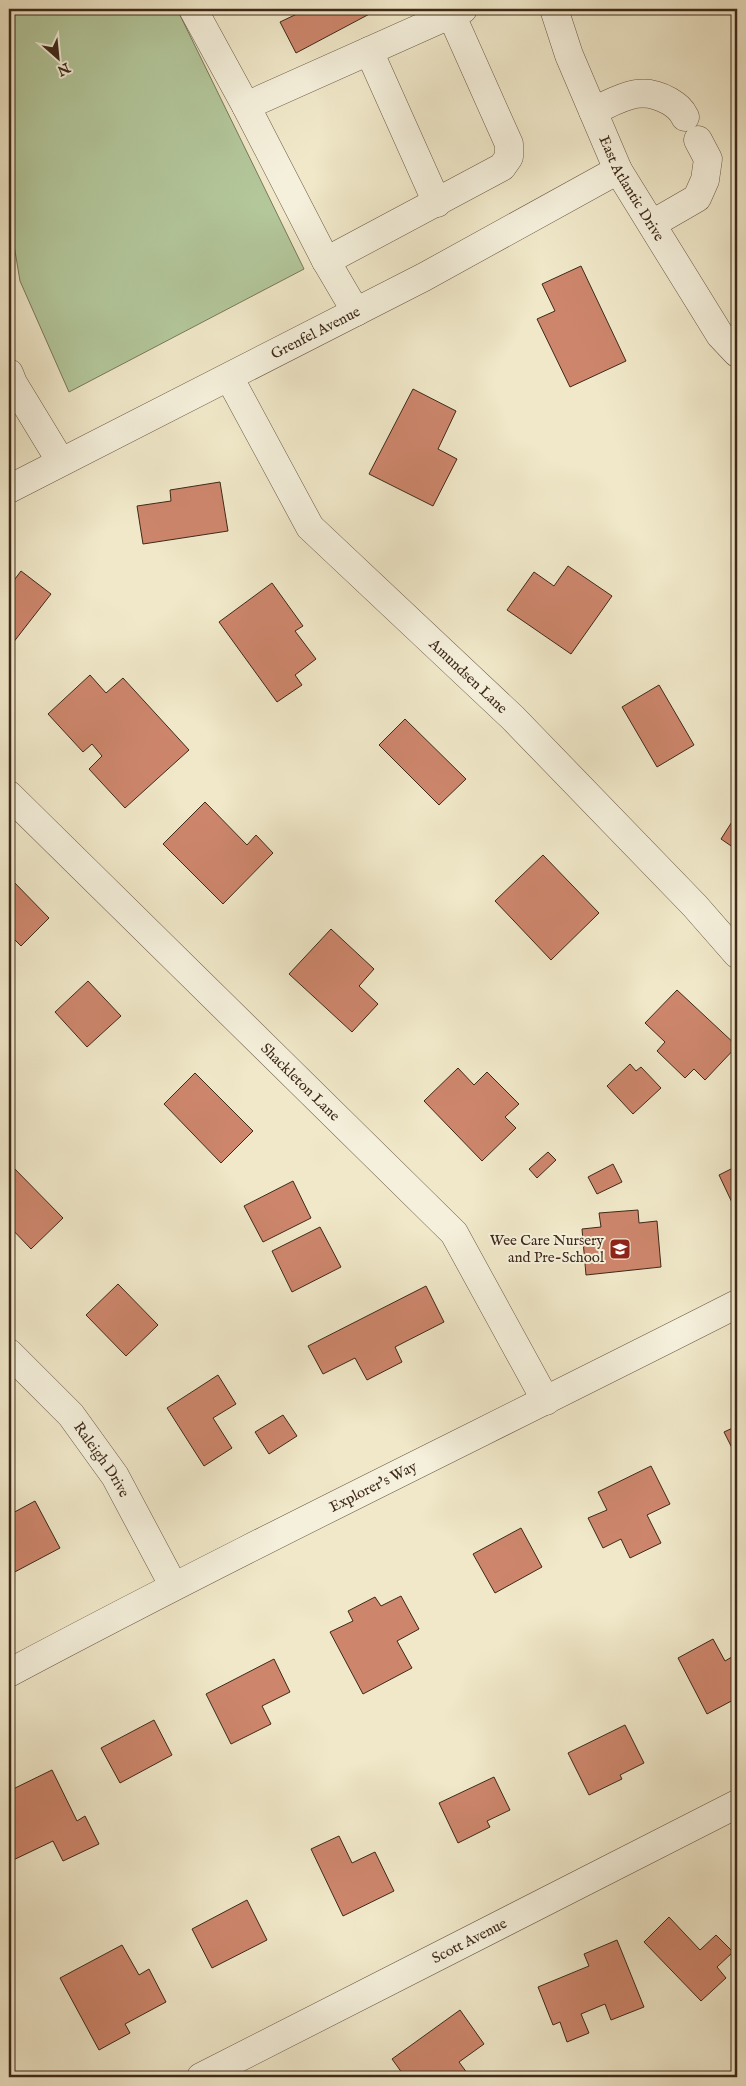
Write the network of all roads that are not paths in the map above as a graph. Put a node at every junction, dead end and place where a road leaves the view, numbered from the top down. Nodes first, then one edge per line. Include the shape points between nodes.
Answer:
1 (193, 9) edge
2 (554, 9) edge
3 (457, 11) edge
4 (369, 51) junction
5 (246, 106) junction
6 (593, 111) junction
7 (618, 170) junction
8 (437, 203) junction
9 (652, 224) junction
10 (326, 261) junction
11 (356, 312) junction
12 (737, 353) edge
13 (9, 373) edge
14 (229, 377) junction
15 (61, 462) junction
16 (9, 489) edge
17 (9, 796) edge
18 (737, 954) edge
19 (737, 1304) edge
20 (9, 1353) edge
21 (546, 1401) junction
22 (173, 1585) junction
23 (9, 1672) edge
24 (737, 1804) edge
25 (201, 2077) edge

1 - 5 street
2 - 6 street, East Atlantic Drive
3 - 4 street
3 - 8 street via 509,144 509,157 502,167
4 - 5 street
4 - 8 street
5 - 10 street
6 - 7 street, East Atlantic Drive
6 - 9 street via 632,94 656,93 680,107 692,128 708,160 705,180 697,198
7 - 9 street, East Atlantic Drive
7 - 11 street, Grenfel Avenue
8 - 10 street
9 - 12 street, East Atlantic Drive via 720,336
10 - 11 street
11 - 14 street, Grenfel Avenue
13 - 15 street
14 - 15 street, Grenfel Avenue
14 - 18 street, Amundsen Lane via 310,527 513,718 695,906
15 - 16 street, Grenfel Avenue
17 - 21 street, Shackleton Lane via 454,1233
19 - 21 street, Explorer's Way
20 - 22 street, Raleigh Drive via 71,1416 115,1476
21 - 22 street, Explorer's Way
22 - 23 street, Explorer's Way
24 - 25 street, Scott Avenue

